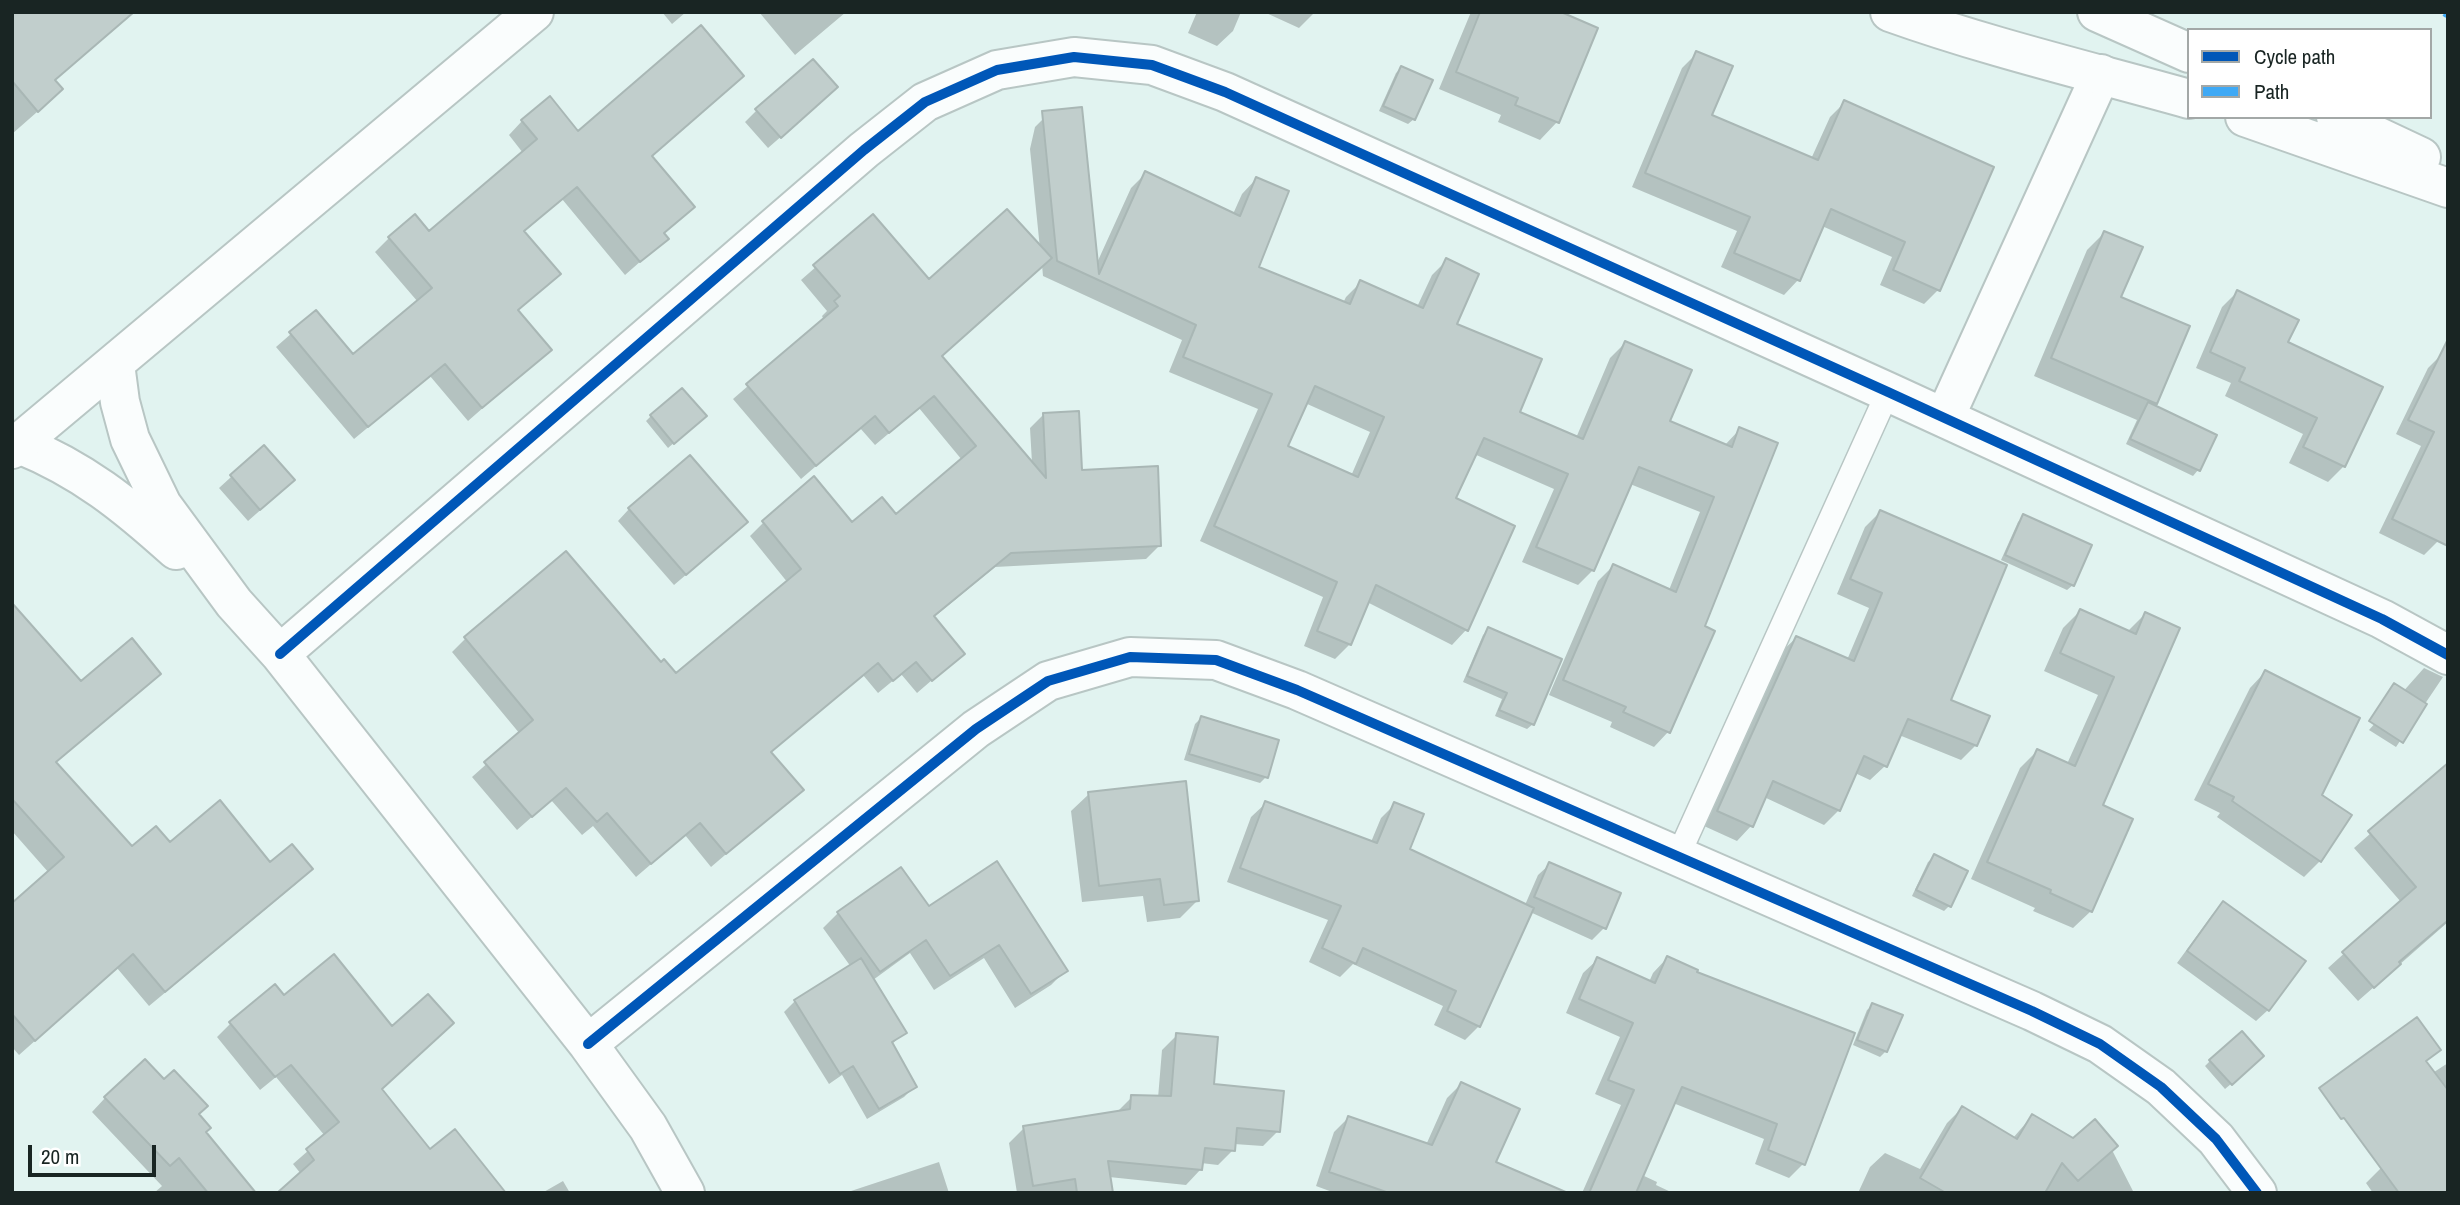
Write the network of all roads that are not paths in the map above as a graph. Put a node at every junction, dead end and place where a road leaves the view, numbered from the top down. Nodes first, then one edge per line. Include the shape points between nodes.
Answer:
1 (534, 12) edge
2 (1890, 12) edge
3 (2097, 12) edge
4 (2187, 51) edge
5 (2101, 74) junction
6 (2187, 98) edge
7 (2251, 119) edge
8 (2340, 119) edge
9 (2448, 170) edge
10 (2448, 188) edge
11 (115, 364) junction
12 (1888, 391) junction
13 (1945, 418) junction
14 (16, 446) edge
15 (234, 603) junction
16 (280, 654) junction
17 (2448, 655) edge
18 (1678, 856) junction
19 (588, 1044) junction
20 (685, 1193) edge
21 (2257, 1193) edge

1 - 11 street
2 - 5 street via 2023,55
3 - 4 street
5 - 6 street
5 - 13 street
7 - 10 street
8 - 9 street
11 - 14 street
11 - 15 street via 130,439 146,474 162,505
12 - 13 street
12 - 16 street via 1226,92 1152,65 1074,58 997,69 925,102 864,150
12 - 18 lane
13 - 17 street via 2382,619
14 - 15 street via 75,470 116,498
15 - 16 street
16 - 19 street
18 - 19 street via 1297,690 1216,660 1130,657 1048,681 976,729
18 - 21 street via 2100,1044 2170,1096 2216,1139
19 - 20 street via 648,1127

